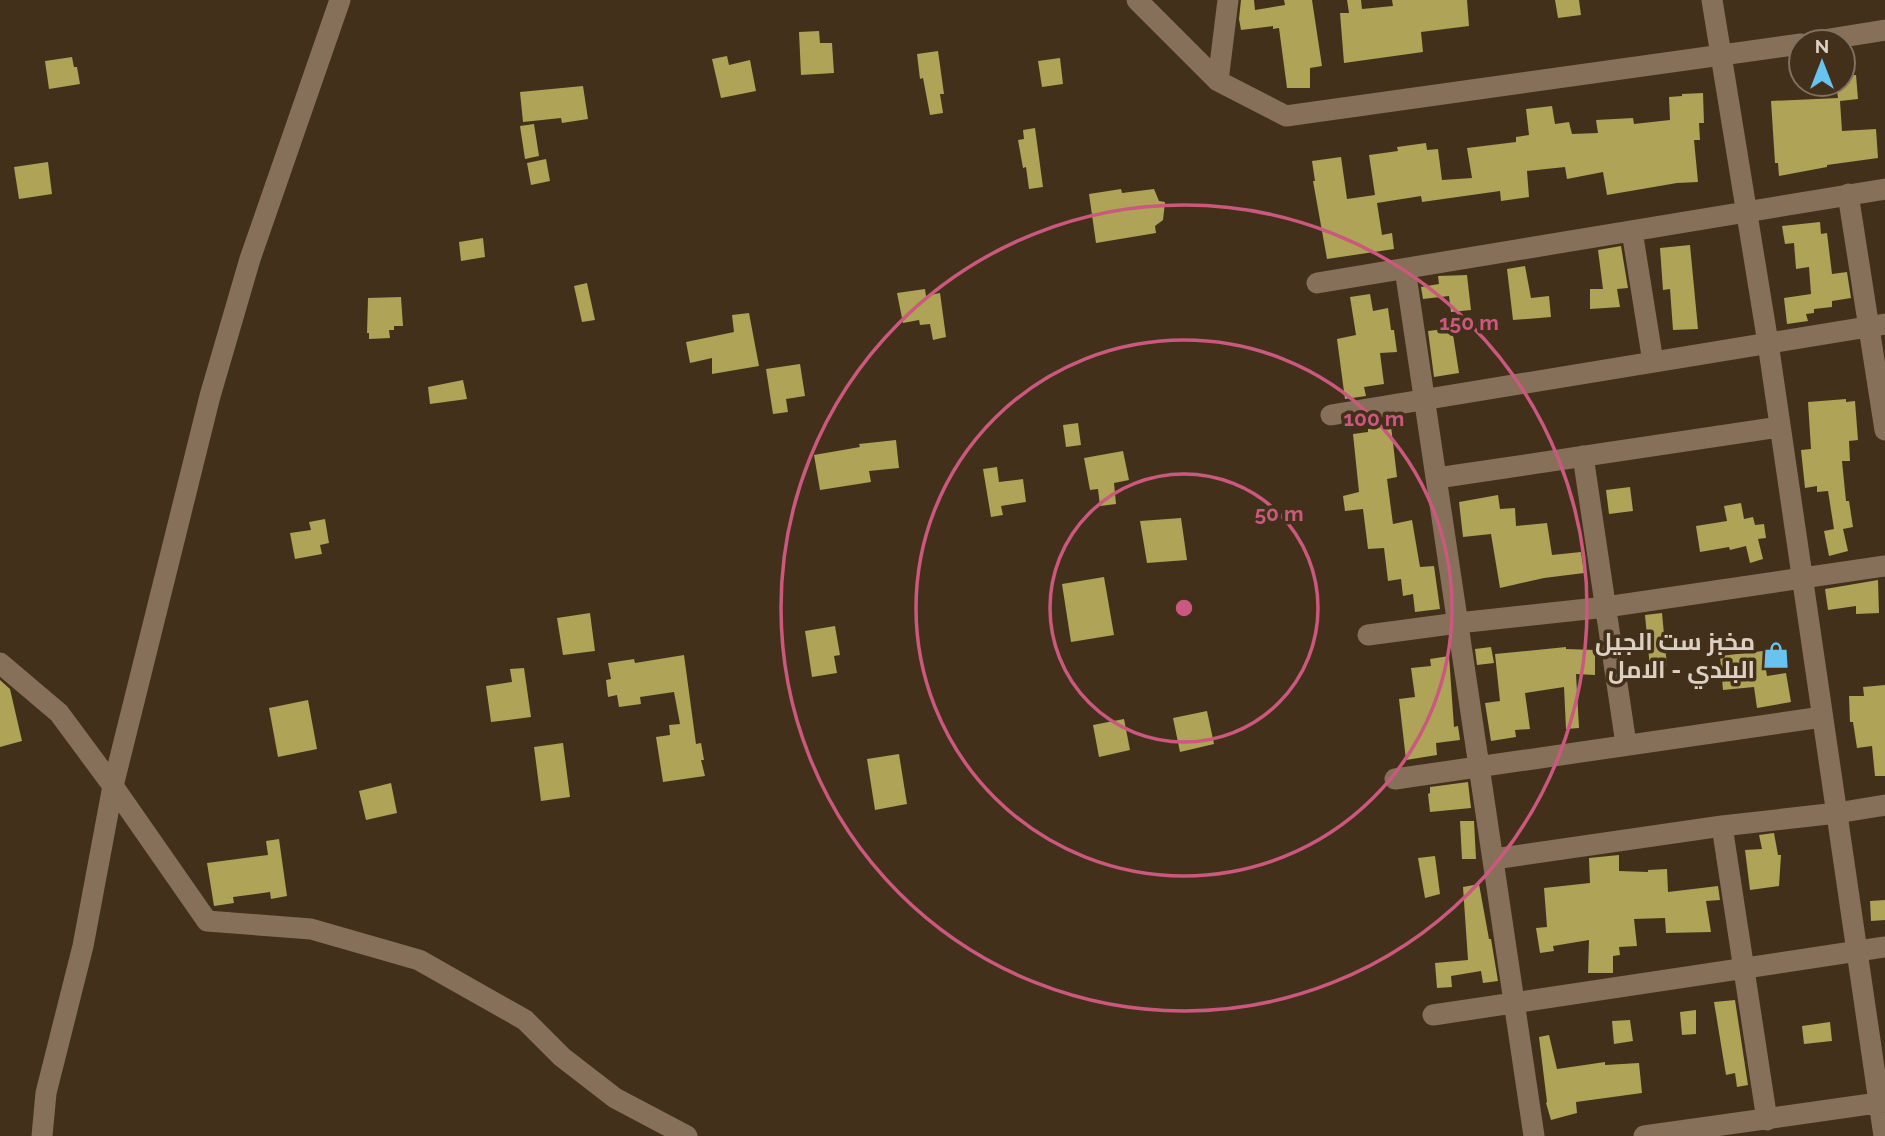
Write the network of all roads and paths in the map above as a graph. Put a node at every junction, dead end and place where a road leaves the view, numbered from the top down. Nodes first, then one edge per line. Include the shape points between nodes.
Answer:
1 (340, 0) edge
2 (1136, 0) edge
3 (1228, 0) edge
4 (1712, 0) edge
5 (1885, 30) edge
6 (1857, 35) edge
7 (1787, 46) edge
8 (1721, 56) junction
9 (1218, 81) junction
10 (1885, 189) edge
11 (1848, 194) junction
12 (1747, 212) junction
13 (1632, 231) junction
14 (1405, 268) junction
15 (1317, 283) dead end
16 (1877, 325) edge
17 (1768, 343) junction
18 (1653, 362) junction
19 (1425, 400) junction
20 (1331, 415) dead end
21 (1780, 427) junction
22 (1885, 429) edge
23 (1583, 456) junction
24 (1437, 478) junction
25 (1885, 566) edge
26 (1802, 579) junction
27 (1606, 607) junction
28 (1458, 623) junction
29 (1368, 635) dead end
30 (0, 663) edge
31 (1822, 718) junction
32 (1626, 744) junction
33 (1479, 765) junction
34 (1395, 779) dead end
35 (113, 786) junction
36 (1885, 805) edge
37 (1837, 813) junction
38 (1722, 826) junction
39 (1494, 859) junction
40 (1885, 947) edge
41 (1857, 951) junction
42 (1743, 967) junction
43 (1514, 1002) junction
44 (1433, 1014) dead end
45 (1882, 1102) edge
46 (1767, 1120) junction
47 (42, 1136) edge
48 (687, 1136) edge
49 (1534, 1136) edge
50 (1644, 1136) edge
51 (1884, 1136) edge

1 - 35 street via 250,259 210,396
2 - 9 street
3 - 9 street
4 - 8 street
5 - 6 street
7 - 8 street
8 - 9 street via 1286,116
8 - 12 street
10 - 11 street
11 - 12 street
11 - 16 street
12 - 13 street
12 - 17 street
13 - 14 street
13 - 18 street
14 - 15 street
14 - 19 street
16 - 17 street
16 - 22 street
17 - 18 street
17 - 21 street
18 - 19 street
19 - 20 street
19 - 24 street
21 - 23 street
21 - 26 street
23 - 24 street
23 - 27 street
24 - 28 street
25 - 26 street
26 - 27 street
26 - 31 street
27 - 28 street
27 - 32 street
28 - 29 street
28 - 33 street
30 - 35 street via 59,713
31 - 32 street
31 - 37 street
32 - 33 street
33 - 34 street
33 - 39 street
35 - 47 street via 83,946 46,1093
35 - 48 street via 207,921 311,929 419,960 524,1020 615,1098
36 - 37 street
37 - 38 street
37 - 41 street
38 - 39 street
38 - 42 street
39 - 43 street
40 - 41 street
41 - 42 street
41 - 45 street
42 - 43 street
42 - 46 street
43 - 44 street
43 - 49 street
45 - 46 street
45 - 51 street
46 - 50 street

